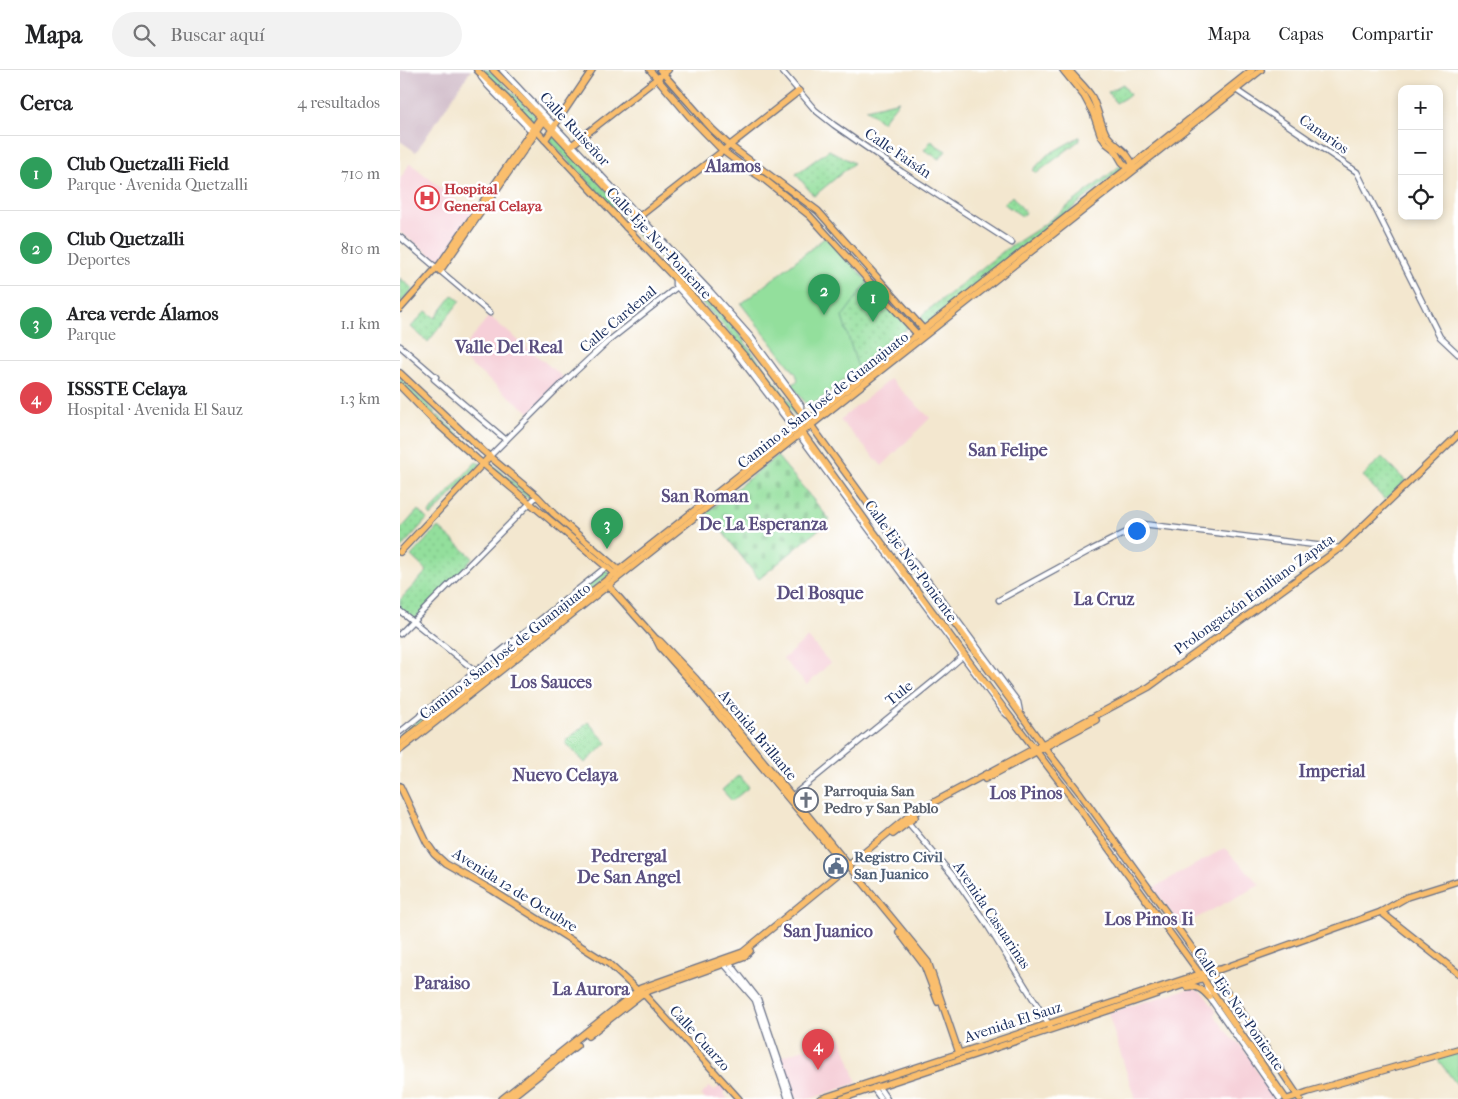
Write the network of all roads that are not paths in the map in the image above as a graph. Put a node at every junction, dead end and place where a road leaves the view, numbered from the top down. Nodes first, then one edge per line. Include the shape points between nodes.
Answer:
1 (476, 70) edge
2 (493, 70) edge
3 (502, 70) edge
4 (592, 70) edge
5 (650, 70) edge
6 (781, 70) edge
7 (1063, 70) edge
8 (1069, 70) edge
9 (1252, 70) edge
10 (1261, 70) edge
11 (664, 71) edge
12 (657, 79) junction
13 (1236, 90) junction
14 (799, 92) junction
15 (542, 120) junction
16 (553, 128) junction
17 (534, 130) junction
18 (545, 140) junction
19 (572, 145) junction
20 (729, 145) junction
21 (723, 151) junction
22 (1120, 153) junction
23 (1132, 169) junction
24 (638, 217) junction
25 (626, 227) junction
26 (400, 236) edge
27 (1012, 243) dead end
28 (439, 270) junction
29 (676, 278) junction
30 (677, 287) junction
31 (400, 309) edge
32 (490, 313) dead end
33 (926, 332) junction
34 (920, 336) junction
35 (400, 346) edge
36 (1458, 354) edge
37 (400, 373) edge
38 (400, 386) edge
39 (811, 423) junction
40 (800, 432) junction
41 (790, 435) junction
42 (1458, 435) edge
43 (506, 440) junction
44 (1458, 440) edge
45 (490, 456) junction
46 (483, 464) junction
47 (537, 496) junction
48 (530, 503) junction
49 (1341, 549) junction
50 (400, 554) edge
51 (606, 567) junction
52 (619, 574) junction
53 (606, 584) junction
54 (999, 600) dead end
55 (400, 611) edge
56 (413, 622) junction
57 (400, 634) edge
58 (963, 656) junction
59 (476, 672) junction
60 (483, 677) junction
61 (1021, 713) junction
62 (1012, 719) junction
63 (400, 732) edge
64 (1044, 746) junction
65 (400, 748) edge
66 (1036, 750) junction
67 (400, 786) edge
68 (790, 798) junction
69 (412, 799) dead end
70 (1099, 820) junction
71 (906, 821) junction
72 (1092, 825) junction
73 (1105, 829) junction
74 (1098, 834) junction
75 (849, 868) junction
76 (1132, 881) junction
77 (1458, 881) edge
78 (1150, 891) junction
79 (1146, 900) junction
80 (1162, 908) junction
81 (1381, 912) junction
82 (613, 958) dead end
83 (726, 961) junction
84 (609, 964) junction
85 (1458, 973) edge
86 (1212, 974) junction
87 (1203, 978) junction
88 (1173, 989) junction
89 (640, 991) junction
90 (1157, 991) junction
91 (1209, 997) junction
92 (1112, 1006) junction
93 (1048, 1024) junction
94 (1052, 1029) junction
95 (1458, 1048) edge
96 (957, 1053) junction
97 (872, 1081) junction
98 (876, 1088) junction
99 (1308, 1092) junction
100 (1299, 1097) edge
101 (502, 1099) edge
102 (509, 1099) edge
103 (739, 1099) edge
104 (788, 1099) edge
105 (792, 1099) edge
106 (820, 1099) edge
107 (841, 1099) edge
108 (881, 1099) edge
109 (887, 1099) edge
110 (1280, 1099) edge
111 (1287, 1099) edge
112 (1305, 1099) edge

1 - 17 main road, Calle Eje Nor-Poniente
2 - 15 main road, Calle Eje Nor-Poniente
3 - 16 street, Calle Ruiseñor
4 - 16 main road
5 - 12 main road
6 - 14 street, Calle Faisán
7 - 22 main road via 1084,96 1101,136
8 - 22 main road via 1092,97 1107,135
9 - 23 main road, Camino a San José de Guanajuato
10 - 13 main road, Camino a San José de Guanajuato
11 - 12 main road
11 - 20 main road
12 - 19 main road
12 - 21 main road
13 - 23 main road, Camino a San José de Guanajuato
13 - 36 street, Canarios via 1357,172 1440,337
14 - 20 main road
14 - 27 street, Calle Faisán via 834,125
15 - 16 main road, Calle Eje Nor-Poniente
15 - 17 main road
16 - 18 main road
16 - 19 street, Calle Ruiseñor
16 - 24 main road, Calle Eje Nor-Poniente
17 - 18 main road, Calle Eje Nor-Poniente
17 - 28 main road
18 - 25 main road, Calle Eje Nor-Poniente
19 - 24 street, Calle Ruiseñor
20 - 21 main road
20 - 33 main road via 818,211
21 - 24 main road
21 - 34 main road via 809,215
22 - 23 main road via 1122,162
22 - 23 main road via 1129,156
23 - 33 main road, Camino a San José de Guanajuato
24 - 25 main road
24 - 39 main road, Calle Eje Nor-Poniente via 742,334
25 - 29 main road, Calle Eje Nor-Poniente
26 - 28 street
28 - 31 main road
28 - 32 street
29 - 30 street
29 - 40 main road, Calle Eje Nor-Poniente via 748,360
30 - 41 street via 744,362 791,425
30 - 43 street, Calle Cardenal via 606,343
33 - 34 main road, Camino a San José de Guanajuato
34 - 39 main road, Camino a San José de Guanajuato
35 - 43 street
37 - 45 main road
38 - 46 main road
39 - 40 main road, Camino a San José de Guanajuato
39 - 61 main road, Calle Eje Nor-Poniente
40 - 41 main road, Camino a San José de Guanajuato
40 - 52 main road, Camino a San José de Guanajuato
40 - 58 main road, Calle Eje Nor-Poniente
41 - 52 main road, Camino a San José de Guanajuato
42 - 49 main road, Prolongación Emiliano Zapata
43 - 45 street, Calle Cardenal
44 - 49 main road, Prolongación Emiliano Zapata
45 - 46 main road
45 - 47 main road
46 - 48 main road
46 - 50 main road
47 - 48 street
47 - 52 main road
48 - 51 main road
48 - 56 street
49 - 54 street via 1143,524
49 - 64 main road, Prolongación Emiliano Zapata via 1149,687
49 - 64 main road, Prolongación Emiliano Zapata via 1152,689
51 - 52 main road
51 - 59 street
52 - 53 main road, Camino a San José de Guanajuato
53 - 60 main road, Camino a San José de Guanajuato
53 - 65 main road, Camino a San José de Guanajuato
53 - 68 main road, Avenida Brillante
55 - 56 street
56 - 57 street
56 - 59 street
58 - 62 main road, Calle Eje Nor-Poniente
58 - 68 street, Tule
59 - 60 street
59 - 63 street
60 - 65 main road, Camino a San José de Guanajuato
61 - 62 main road
61 - 64 main road, Calle Eje Nor-Poniente
62 - 66 main road, Calle Eje Nor-Poniente
64 - 66 main road
64 - 70 main road, Calle Eje Nor-Poniente
66 - 71 main road
66 - 72 main road, Calle Eje Nor-Poniente
67 - 69 street
67 - 84 main road, Avenida 12 de Octubre via 427,843 446,864
68 - 75 main road, Avenida Brillante
70 - 72 main road
70 - 73 main road, Calle Eje Nor-Poniente
71 - 75 main road
71 - 93 street, Avenida Casuarinas via 954,877
72 - 74 main road, Calle Eje Nor-Poniente
73 - 74 main road via 1099,830
73 - 78 main road, Calle Eje Nor-Poniente
74 - 76 main road, Calle Eje Nor-Poniente
75 - 83 main road via 743,952
75 - 96 main road, Avenida Brillante via 928,962
76 - 78 main road via 1144,892
76 - 79 main road, Calle Eje Nor-Poniente
77 - 81 main road, Avenida El Sauz via 1407,898
78 - 80 main road, Calle Eje Nor-Poniente
79 - 80 main road via 1151,897
79 - 87 main road, Calle Eje Nor-Poniente
80 - 86 main road, Calle Eje Nor-Poniente
81 - 85 main road
81 - 86 main road, Avenida El Sauz
82 - 84 main road
83 - 89 main road via 650,984
83 - 104 street via 755,1000
83 - 105 street via 758,999
84 - 89 main road, Avenida 12 de Octubre
86 - 87 main road, Avenida El Sauz
86 - 100 main road, Calle Eje Nor-Poniente
87 - 88 main road, Avenida El Sauz
87 - 90 main road, Avenida El Sauz
87 - 91 street
87 - 111 main road, Calle Eje Nor-Poniente
88 - 90 main road, Avenida El Sauz
88 - 91 main road via 1193,986
89 - 101 main road
89 - 102 main road
89 - 103 main road, Calle Cuarzo
90 - 92 main road, Avenida El Sauz
91 - 110 street
92 - 93 main road, Avenida El Sauz
92 - 94 main road, Avenida El Sauz
93 - 94 street, Avenida Casuarinas
93 - 96 main road, Avenida El Sauz
94 - 98 main road, Avenida El Sauz
95 - 99 main road
96 - 97 main road, Avenida El Sauz
97 - 98 street
97 - 106 main road, Avenida El Sauz
98 - 107 main road, Avenida El Sauz
98 - 108 street
98 - 109 street
99 - 100 main road
99 - 112 main road
100 - 111 main road

